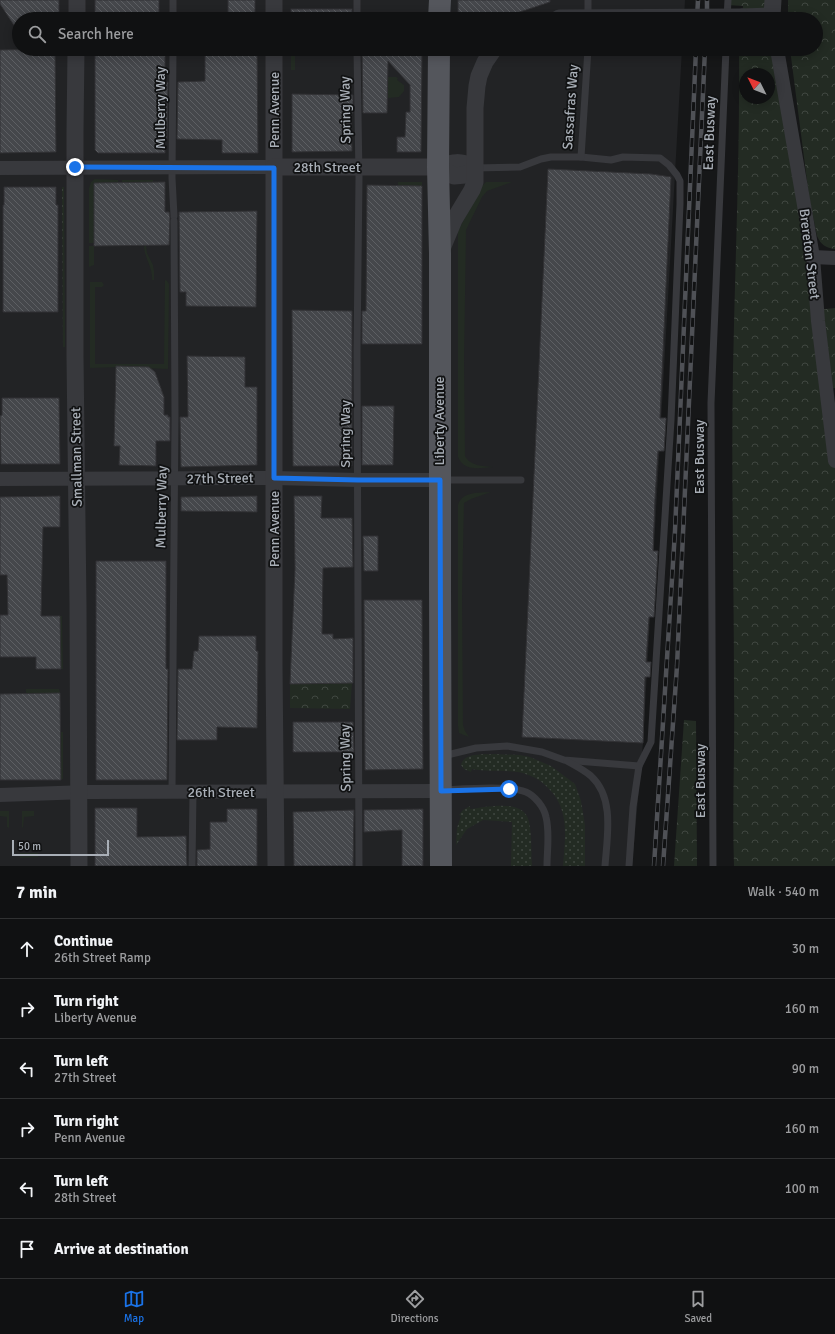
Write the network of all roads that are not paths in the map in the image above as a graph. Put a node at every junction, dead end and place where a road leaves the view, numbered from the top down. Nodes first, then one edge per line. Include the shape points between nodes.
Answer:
1 (77, 0) edge
2 (173, 0) edge
3 (274, 0) edge
4 (357, 0) edge
5 (440, 0) edge
6 (588, 0) edge
7 (728, 0) edge
8 (77, 12) edge
9 (173, 12) edge
10 (274, 12) edge
11 (357, 12) edge
12 (439, 12) edge
13 (588, 12) edge
14 (733, 12) edge
15 (76, 56) edge
16 (173, 56) edge
17 (274, 56) edge
18 (357, 56) edge
19 (439, 56) edge
20 (489, 56) edge
21 (588, 56) edge
22 (726, 56) edge
23 (778, 56) edge
24 (581, 158) junction
25 (75, 167) junction
26 (172, 167) junction
27 (359, 167) junction
28 (438, 167) junction
29 (0, 168) edge
30 (274, 168) junction
31 (475, 168) junction
32 (440, 254) junction
33 (813, 257) junction
34 (835, 258) edge
35 (835, 461) edge
36 (274, 478) junction
37 (0, 479) edge
38 (76, 479) junction
39 (174, 479) junction
40 (358, 480) junction
41 (440, 480) junction
42 (521, 480) dead end
43 (441, 757) junction
44 (564, 760) junction
45 (639, 766) junction
46 (276, 791) junction
47 (358, 791) junction
48 (441, 791) junction
49 (79, 792) junction
50 (172, 792) junction
51 (193, 792) junction
52 (0, 795) edge
53 (79, 866) edge
54 (192, 866) edge
55 (276, 866) edge
56 (359, 866) edge
57 (441, 866) edge
58 (547, 866) edge
59 (605, 866) edge
60 (629, 866) edge
61 (713, 866) edge

1 - 8 street
2 - 9 lane
3 - 10 street
4 - 11 lane
5 - 12 main road
6 - 13 lane
7 - 14 lane
15 - 25 street, Smallman Street
16 - 26 lane, Mulberry Way
17 - 30 street, Penn Avenue
18 - 27 lane, Spring Way
19 - 28 main road, Liberty Avenue
20 - 31 street via 477,86
21 - 24 lane, Sassafras Way
22 - 61 lane, East Busway via 711,403
23 - 33 street, Brereton Street
24 - 31 lane, Sassafras Way via 551,157 520,167
24 - 45 lane via 660,158 674,170 680,181 671,420 651,742
25 - 26 street, 28th Street
25 - 29 street, 28th Street
25 - 38 street, Smallman Street
26 - 30 street, 28th Street
26 - 39 lane, Mulberry Way
27 - 28 street, 28th Street
27 - 30 street, 28th Street
27 - 40 lane, Spring Way
28 - 31 street, 28th Street via 454,162 465,163
28 - 32 main road, Liberty Avenue
30 - 36 street, Penn Avenue
31 - 32 street via 472,190 454,220
32 - 41 main road, Liberty Avenue
33 - 34 street
33 - 35 street, Brereton Street
36 - 39 street, 27th Street
36 - 40 street, 27th Street
36 - 46 street, Penn Avenue
37 - 38 street, 27th Street
38 - 39 street, 27th Street
38 - 49 street, Smallman Street
39 - 50 lane, Mulberry Way
40 - 41 street, 27th Street
40 - 47 lane, Spring Way
41 - 42 lane
41 - 43 main road, Liberty Avenue
43 - 44 lane via 476,748 508,746 542,752
43 - 48 main road, Liberty Avenue
44 - 45 lane
44 - 59 lane via 592,776 604,797 607,810
45 - 60 lane
46 - 47 street, 26th Street
46 - 51 street, 26th Street
46 - 55 street, Penn Avenue
47 - 48 street, 26th Street
47 - 56 lane, Spring Way
48 - 57 main road, Liberty Avenue
48 - 58 lane via 509,789 530,795 539,802 546,817
49 - 50 street, 26th Street
49 - 52 street, 26th Street
49 - 53 street, Smallman Street
50 - 51 street, 26th Street
51 - 54 lane

